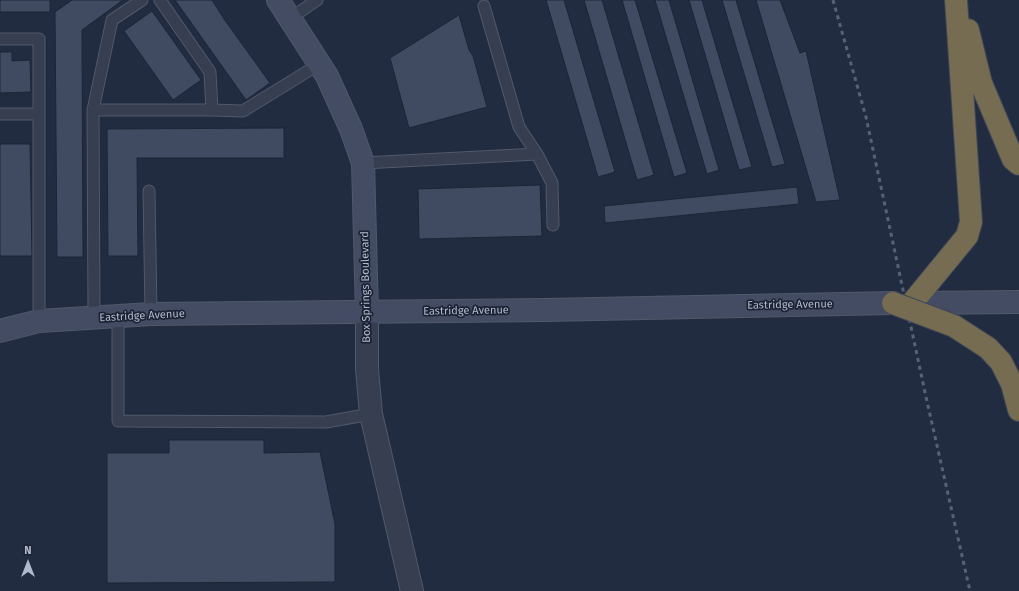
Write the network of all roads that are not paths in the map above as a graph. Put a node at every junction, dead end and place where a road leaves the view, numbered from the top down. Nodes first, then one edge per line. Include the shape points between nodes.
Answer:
1 (142, 0) edge
2 (160, 0) edge
3 (278, 0) edge
4 (317, 0) edge
5 (956, 0) edge
6 (960, 0) edge
7 (484, 6) dead end
8 (291, 18) junction
9 (0, 39) edge
10 (321, 63) junction
11 (93, 110) junction
12 (212, 110) junction
13 (0, 114) edge
14 (39, 114) junction
15 (537, 154) junction
16 (363, 163) junction
17 (1019, 164) edge
18 (149, 191) dead end
19 (553, 225) dead end
20 (1019, 302) edge
21 (903, 303) junction
22 (367, 313) junction
23 (0, 314) edge
24 (151, 314) junction
25 (118, 316) junction
26 (94, 318) junction
27 (39, 321) junction
28 (0, 331) edge
29 (1019, 410) edge
30 (371, 414) junction
31 (412, 591) edge

1 - 11 lane via 112,20
2 - 12 lane via 210,72
3 - 8 main road, Box Springs Boulevard
4 - 8 lane
5 - 21 highway via 971,222 967,236 942,266
6 - 17 highway via 981,83 1014,159
7 - 15 lane via 519,127
8 - 10 main road, Box Springs Boulevard
9 - 14 lane via 39,39
10 - 12 lane via 243,111
10 - 16 main road, Box Springs Boulevard via 351,129
11 - 12 lane
11 - 26 lane
13 - 14 lane
14 - 27 lane
15 - 16 lane
15 - 19 lane via 552,183
16 - 22 main road, Box Springs Boulevard
18 - 24 lane
20 - 21 main road, Eastridge Avenue
21 - 22 main road, Eastridge Avenue
21 - 29 highway, bridge via 954,326 988,348 1001,362 1012,384
22 - 24 main road, Eastridge Avenue
22 - 30 street, Box Springs Boulevard via 367,368
23 - 27 main road, Eastridge Avenue
24 - 25 main road, Eastridge Avenue
25 - 26 main road, Eastridge Avenue
25 - 30 lane via 118,421 326,422
26 - 27 main road, Eastridge Avenue
27 - 28 main road, Eastridge Avenue
30 - 31 street, Box Springs Boulevard

